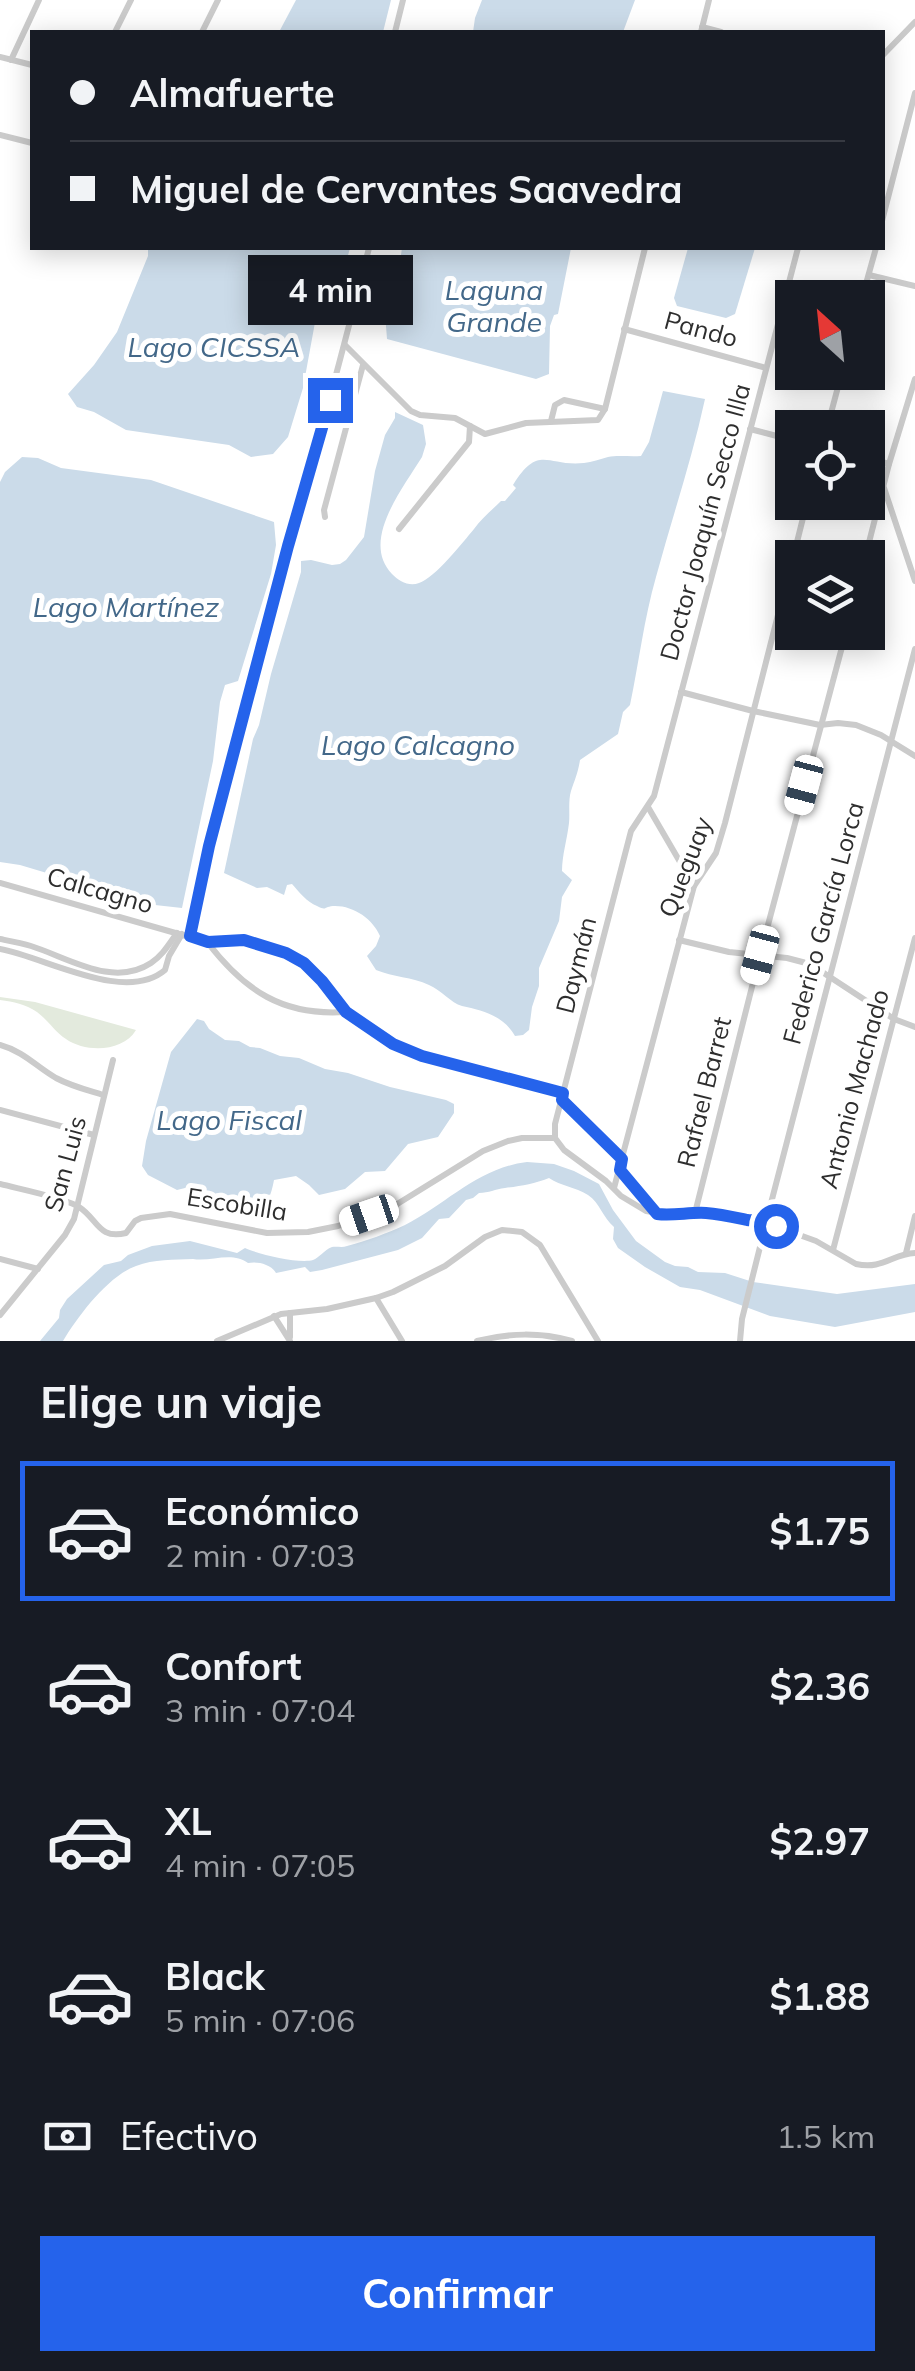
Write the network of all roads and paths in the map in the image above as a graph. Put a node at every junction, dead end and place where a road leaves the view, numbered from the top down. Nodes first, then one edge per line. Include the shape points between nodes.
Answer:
1 (39, 0) edge
2 (131, 0) edge
3 (218, 0) edge
4 (404, 0) edge
5 (709, 0) edge
6 (915, 22) edge
7 (116, 30) edge
8 (203, 30) edge
9 (396, 30) edge
10 (701, 30) edge
11 (885, 53) edge
12 (0, 58) edge
13 (12, 60) junction
14 (30, 65) edge
15 (915, 94) edge
16 (0, 135) edge
17 (30, 142) edge
18 (885, 181) edge
19 (892, 183) junction
20 (885, 210) edge
21 (369, 250) edge
22 (644, 250) edge
23 (797, 250) edge
24 (875, 250) edge
25 (868, 275) junction
26 (867, 280) edge
27 (915, 286) edge
28 (624, 329) junction
29 (345, 345) junction
30 (363, 365) junction
31 (766, 368) junction
32 (377, 378) junction
33 (915, 379) edge
34 (357, 384) junction
35 (911, 408) edge
36 (605, 409) junction
37 (551, 421) junction
38 (470, 425) junction
39 (750, 428) junction
40 (485, 434) junction
41 (775, 435) edge
42 (469, 442) junction
43 (885, 463) edge
44 (890, 464) junction
45 (885, 484) edge
46 (885, 491) edge
47 (885, 502) edge
48 (890, 504) junction
49 (325, 517) dead end
50 (399, 529) dead end
51 (915, 581) edge
52 (775, 627) edge
53 (915, 649) edge
54 (841, 650) edge
55 (680, 692) junction
56 (753, 711) junction
57 (820, 725) junction
58 (892, 742) junction
59 (915, 756) edge
60 (648, 806) junction
61 (0, 883) edge
62 (694, 886) junction
63 (183, 935) junction
64 (915, 938) edge
65 (0, 939) edge
66 (679, 940) junction
67 (208, 942) junction
68 (20, 948) junction
69 (0, 949) edge
70 (760, 955) junction
71 (95, 974) junction
72 (830, 977) junction
73 (346, 1012) junction
74 (894, 1019) junction
75 (915, 1027) edge
76 (0, 1045) edge
77 (113, 1060) dead end
78 (103, 1095) junction
79 (562, 1097) junction
80 (0, 1110) edge
81 (94, 1135) junction
82 (555, 1138) junction
83 (622, 1159) junction
84 (620, 1170) junction
85 (0, 1184) edge
86 (614, 1188) junction
87 (78, 1206) junction
88 (770, 1207) junction
89 (695, 1213) junction
90 (657, 1214) junction
91 (915, 1216) edge
92 (748, 1220) junction
93 (760, 1220) junction
94 (769, 1229) junction
95 (833, 1250) junction
96 (915, 1252) edge
97 (906, 1253) junction
98 (0, 1259) edge
99 (38, 1269) junction
100 (376, 1298) junction
101 (290, 1313) junction
102 (0, 1315) edge
103 (274, 1316) junction
104 (217, 1341) edge
105 (290, 1341) edge
106 (402, 1341) edge
107 (479, 1341) edge
108 (572, 1341) edge
109 (598, 1341) edge
110 (740, 1341) edge

1 - 13 street
2 - 7 street
3 - 8 street
4 - 9 street
5 - 10 street
6 - 11 street
12 - 13 street
13 - 14 street
15 - 19 street
16 - 17 street
18 - 19 street
19 - 20 street
21 - 29 street
22 - 28 street
23 - 31 street, Doctor Joaquín Secco Illa
24 - 25 street
25 - 26 street
25 - 27 street
28 - 31 street, Pando
28 - 36 street
29 - 30 street
29 - 63 street
30 - 32 street
30 - 34 street
31 - 39 street, Doctor Joaquín Secco Illa
32 - 34 street
32 - 38 street via 411,411
33 - 35 street
34 - 49 street
35 - 44 street
36 - 37 street via 598,420
36 - 37 street via 564,400
37 - 40 street
38 - 40 street
38 - 42 street
39 - 41 street
39 - 55 street, Doctor Joaquín Secco Illa
40 - 42 street
42 - 50 street
43 - 44 street
44 - 45 street
46 - 48 street
47 - 48 street
48 - 51 street
52 - 56 street, Queguay
53 - 58 street, Federico García Lorca
54 - 57 street, Rafael Barret
55 - 56 street
55 - 60 street, Doctor Joaquín Secco Illa
56 - 57 street
56 - 62 street, Queguay via 716,853
57 - 58 street via 848,723
57 - 70 street, Rafael Barret
58 - 59 street
58 - 72 street, Federico García Lorca
60 - 62 street
60 - 79 street, Daymán via 631,831
61 - 63 street, Calcagno
62 - 66 street, Queguay
63 - 67 street, Calcagno
63 - 71 street via 142,968
63 - 71 street via 165,970 152,979 131,983
64 - 74 street, Antonio Machado
65 - 68 street
66 - 70 street
66 - 83 street, Queguay
67 - 73 street via 236,975 274,1001
67 - 73 street via 244,940 286,953 304,963
68 - 69 street
68 - 71 street
70 - 72 street via 798,960
70 - 89 street, Rafael Barret
72 - 74 street
72 - 88 street, Federico García Lorca
73 - 79 street via 412,1052
74 - 75 street
74 - 95 street, Antonio Machado
76 - 78 street via 68,1084
77 - 78 street, San Luis
78 - 81 street, San Luis
79 - 82 street, Daymán
79 - 83 street
80 - 81 street
81 - 87 street, San Luis
82 - 86 street
82 - 87 street, Escobilla via 508,1141 394,1206 308,1232 267,1233 170,1214 141,1218 126,1233 111,1234
83 - 84 street, Queguay
84 - 86 street, Queguay
84 - 90 street
85 - 87 street
86 - 90 street
87 - 99 street, San Luis
88 - 93 street, Federico García Lorca
88 - 94 street, Federico García Lorca
89 - 90 street
89 - 92 street
91 - 97 street
92 - 93 street
92 - 94 street
93 - 94 street
93 - 94 street
94 - 95 street
94 - 110 street, Federico García Lorca
95 - 97 street via 871,1267
96 - 97 street
98 - 99 street
99 - 102 street, San Luis
100 - 101 street
100 - 106 street
100 - 109 street via 428,1275 485,1236 522,1232 540,1245
101 - 103 street
101 - 105 street
103 - 104 street
103 - 105 street
107 - 108 street via 531,1334

